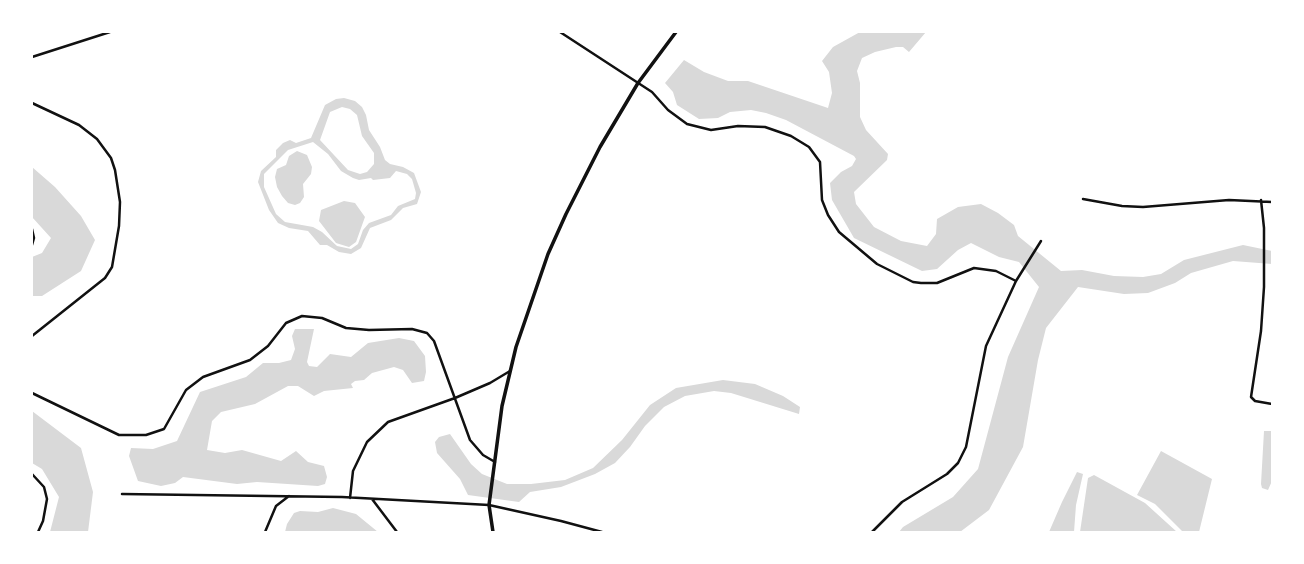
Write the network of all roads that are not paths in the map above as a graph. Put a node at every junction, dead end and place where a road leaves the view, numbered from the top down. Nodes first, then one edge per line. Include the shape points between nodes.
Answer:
1 (110, 32) edge
2 (560, 32) edge
3 (668, 32) edge
4 (675, 33) edge
5 (32, 57) edge
6 (638, 82) junction
7 (32, 103) edge
8 (1083, 199) dead end
9 (1261, 200) junction
10 (1272, 202) edge
11 (32, 229) edge
12 (1041, 241) dead end
13 (32, 245) edge
14 (1016, 281) junction
15 (32, 336) edge
16 (511, 370) junction
17 (32, 393) edge
18 (455, 398) junction
19 (1272, 404) edge
20 (495, 462) junction
21 (32, 474) edge
22 (122, 494) dead end
23 (289, 496) junction
24 (350, 498) junction
25 (372, 499) junction
26 (489, 505) junction
27 (38, 533) edge
28 (265, 533) edge
29 (397, 533) edge
30 (493, 533) edge
31 (602, 533) edge
32 (872, 533) edge

1 - 5 street
2 - 6 street
3 - 4 street
4 - 6 street
6 - 14 street via 687,124 711,130 765,127 809,147 820,162 822,200 828,215 839,232 877,264 920,283 936,283 982,268
6 - 16 street via 600,147 548,254
7 - 15 street via 79,125 97,139 111,158 120,202 112,267 105,278
8 - 9 street via 1143,207
9 - 10 street
9 - 19 street via 1261,331 1251,397
11 - 13 street
12 - 14 street
14 - 32 street via 986,346 966,447 958,463 902,502
16 - 18 street
16 - 20 street
17 - 18 street via 119,435 146,435 164,429 186,390 203,377 250,360 286,323 302,316 346,328 427,333
18 - 20 street via 471,440
18 - 24 street via 388,422 367,442 353,471
20 - 26 street
21 - 27 street via 44,487 47,499
22 - 23 street
23 - 24 street
23 - 28 street via 276,506
24 - 25 street
25 - 26 street
25 - 29 street
26 - 30 street
26 - 31 street

